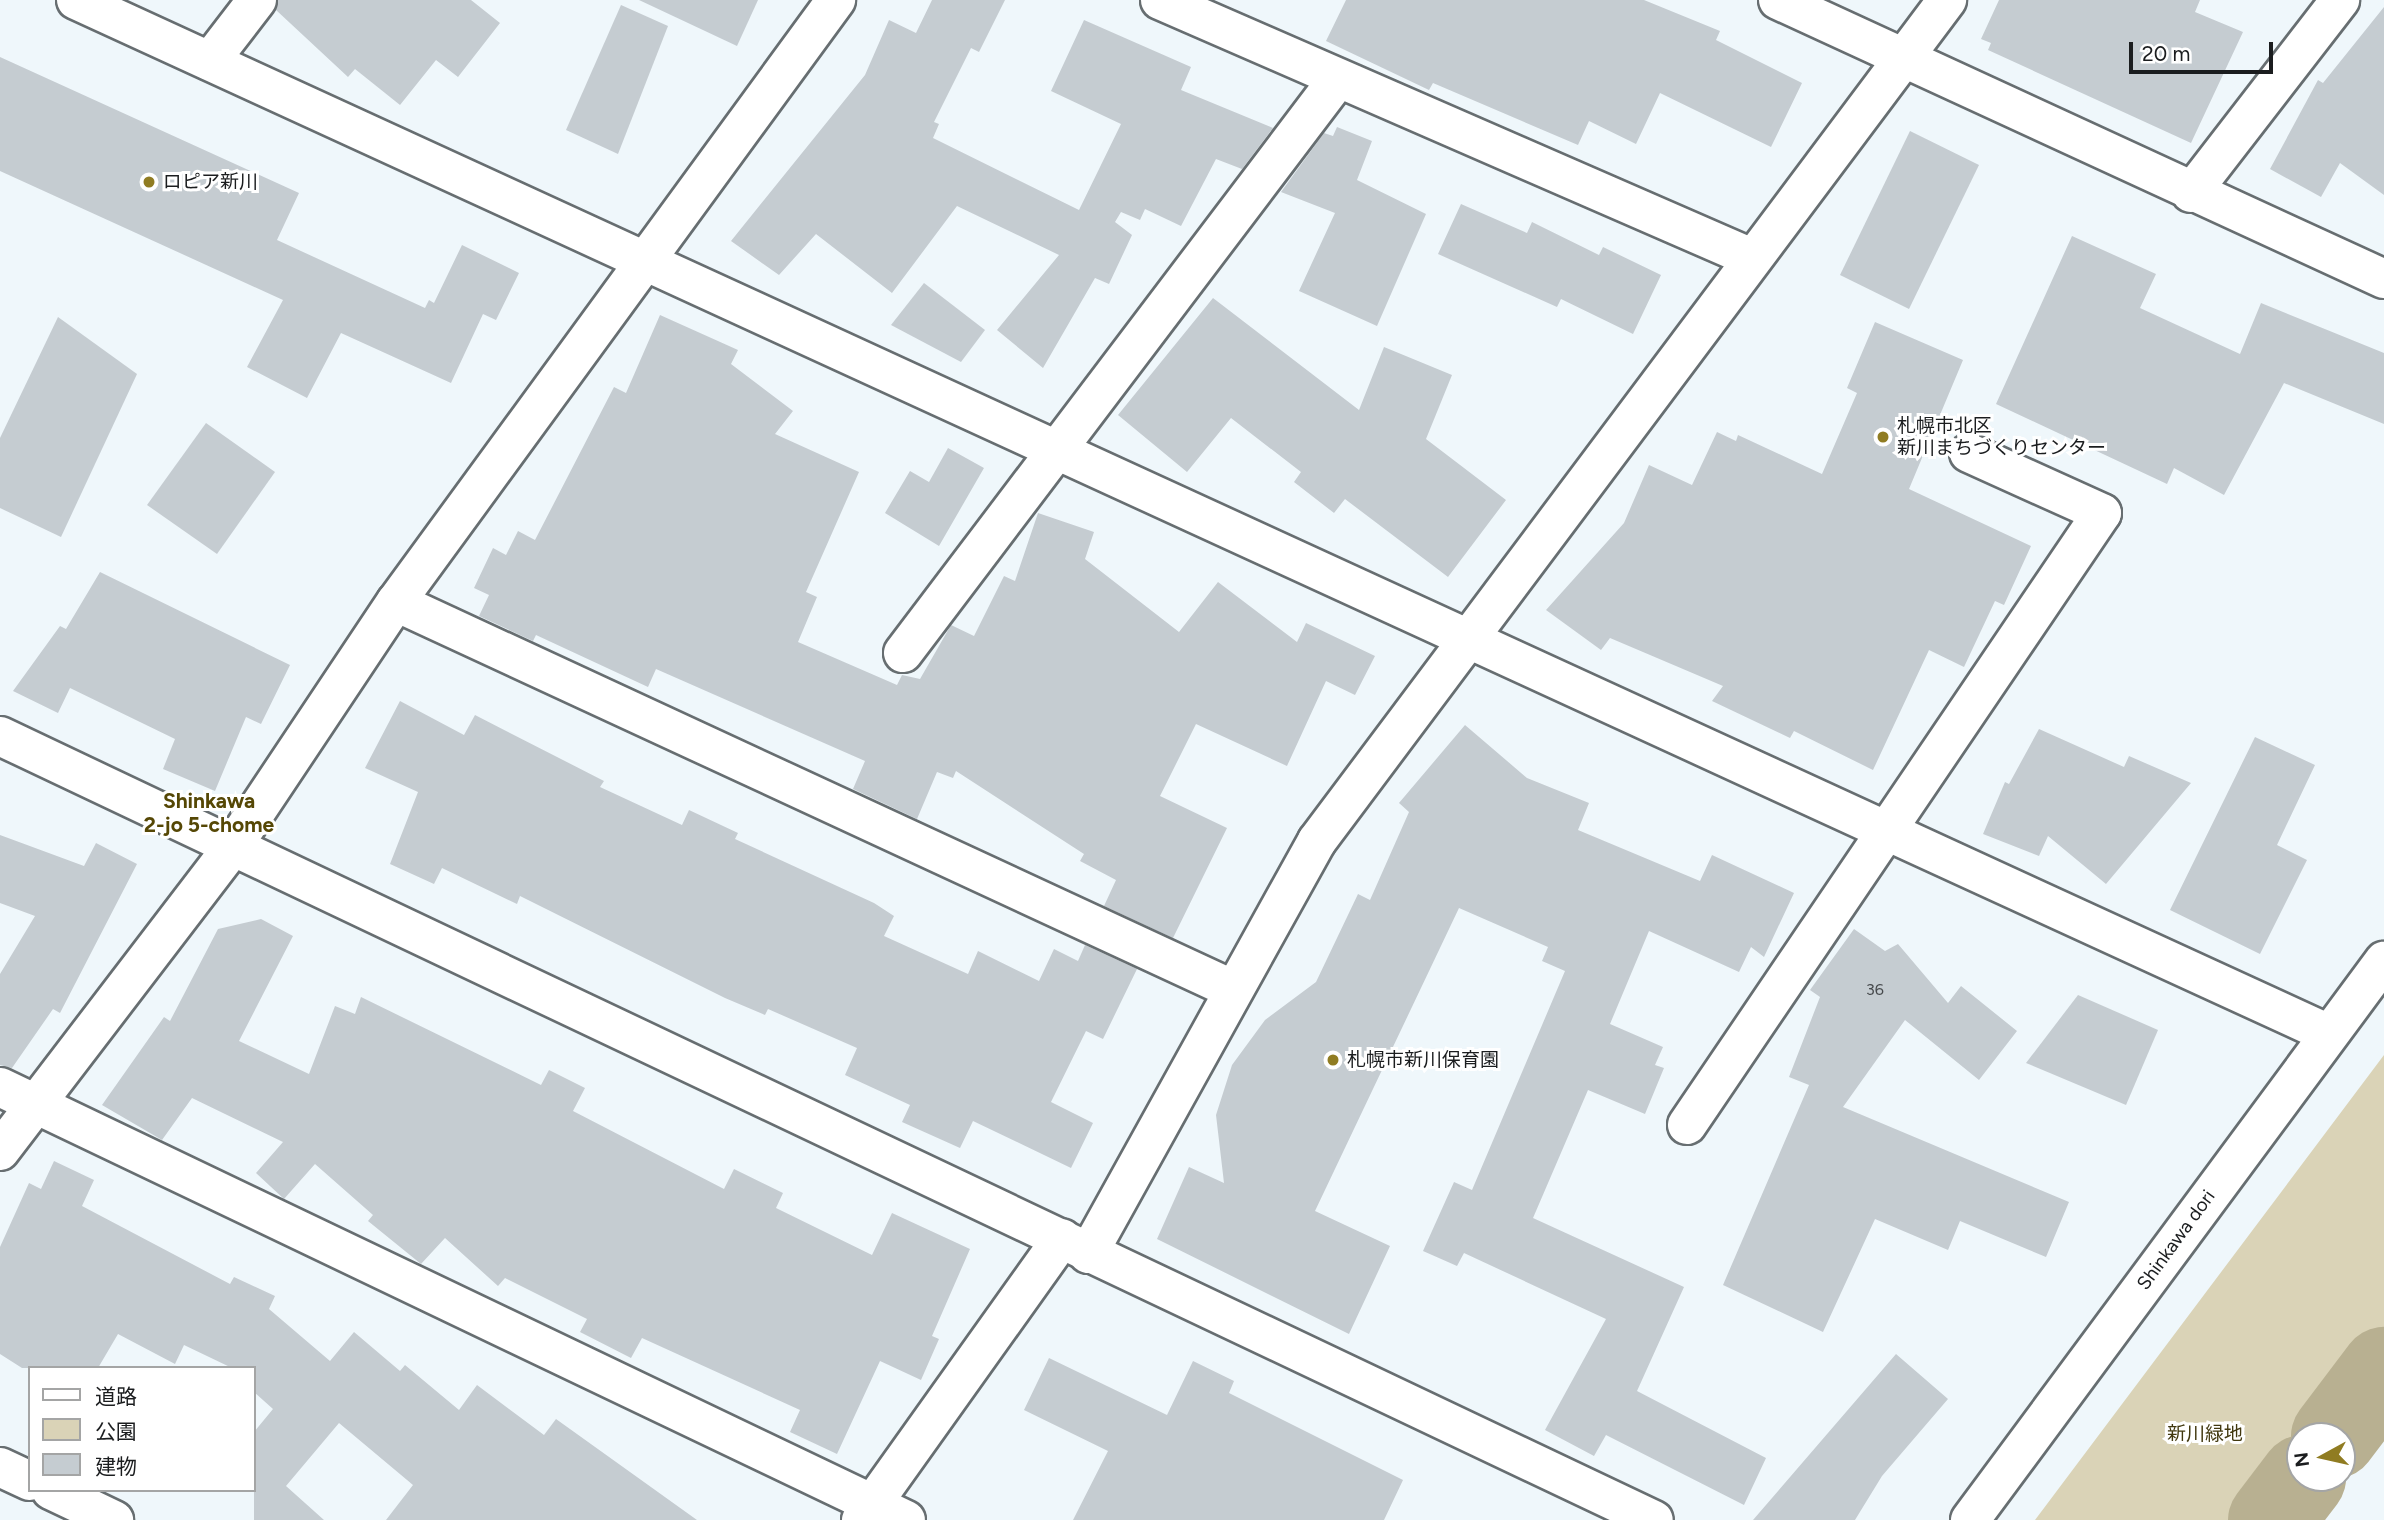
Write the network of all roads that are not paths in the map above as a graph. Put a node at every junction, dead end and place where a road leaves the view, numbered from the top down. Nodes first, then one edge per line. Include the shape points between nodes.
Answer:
1 (76, 0) edge
2 (257, 0) edge
3 (836, 0) edge
4 (1160, 0) edge
5 (1778, 0) edge
6 (1947, 0) edge
7 (2340, 0) edge
8 (1904, 57) junction
9 (210, 61) junction
10 (1337, 79) junction
11 (2190, 193) junction
12 (1752, 258) junction
13 (643, 259) junction
14 (2384, 279) edge
15 (1057, 448) junction
16 (1969, 453) dead end
17 (396, 602) junction
18 (1469, 636) junction
19 (904, 653) dead end
20 (0, 736) edge
21 (1890, 832) junction
22 (233, 846) junction
23 (2384, 961) edge
24 (1232, 989) junction
25 (2329, 1034) junction
26 (0, 1087) edge
27 (35, 1104) junction
28 (1687, 1125) dead end
29 (0, 1151) edge
30 (1075, 1246) junction
31 (0, 1467) edge
32 (28, 1479) edge
33 (55, 1492) edge
34 (866, 1512) edge
35 (114, 1520) edge
36 (906, 1520) edge
37 (1654, 1520) edge
38 (1969, 1520) edge

1 - 9 street
2 - 9 street
3 - 13 street
4 - 10 street
5 - 8 street
6 - 8 street
7 - 11 street
8 - 11 street
8 - 12 street
9 - 13 street
10 - 12 street
10 - 15 street
11 - 14 street
12 - 18 street
13 - 15 street
13 - 17 street
15 - 18 street
15 - 19 street
16 - 21 street via 2102,513
17 - 22 street
17 - 24 street
18 - 21 street
18 - 24 street via 1317,841
20 - 22 street
21 - 25 street
21 - 28 street
22 - 27 street
22 - 30 street
23 - 25 street, Shinkawa dori
24 - 30 street
25 - 38 street, Shinkawa dori
26 - 27 street
27 - 29 street
27 - 34 street
30 - 34 street
30 - 37 street
31 - 32 street
33 - 35 street
34 - 36 street

